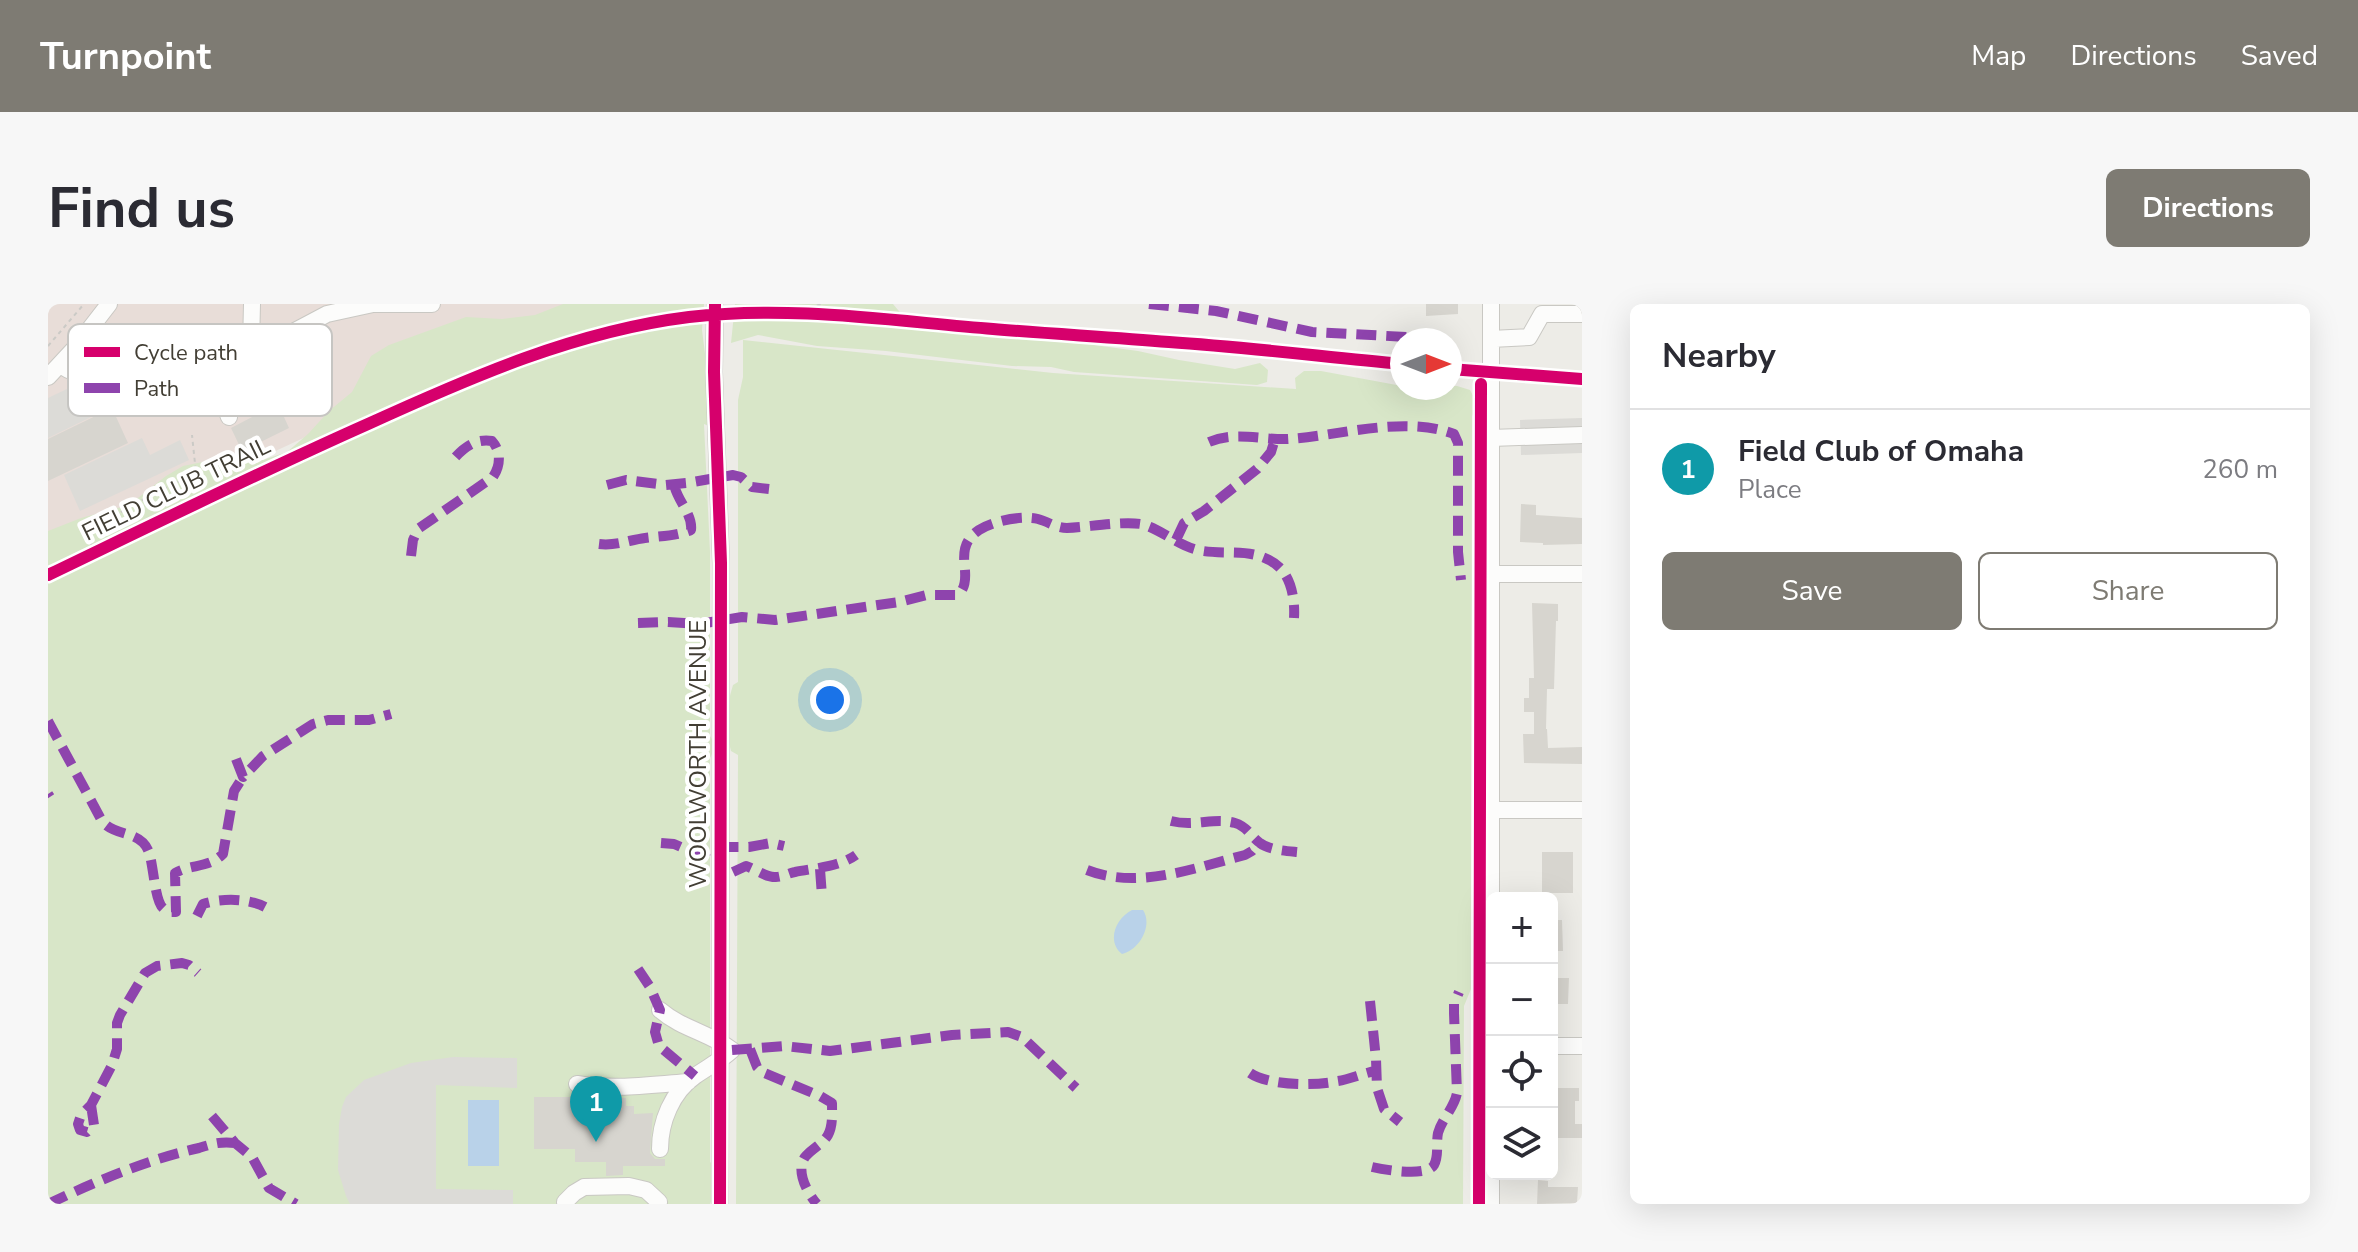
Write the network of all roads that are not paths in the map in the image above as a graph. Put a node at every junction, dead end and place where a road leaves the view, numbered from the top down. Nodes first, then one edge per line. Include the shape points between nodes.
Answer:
1 (109, 304) edge
2 (252, 304) edge
3 (432, 304) edge
4 (715, 304) edge
5 (1491, 304) edge
6 (1582, 314) edge
7 (93, 324) edge
8 (252, 324) edge
9 (308, 324) edge
10 (1491, 339) junction
11 (68, 355) edge
12 (60, 365) junction
13 (68, 370) edge
14 (48, 377) edge
15 (1582, 435) edge
16 (1491, 438) junction
17 (1492, 574) junction
18 (1582, 574) edge
19 (1491, 810) junction
20 (1582, 810) edge
21 (660, 1010) dead end
22 (1492, 1036) edge
23 (719, 1041) junction
24 (1558, 1046) edge
25 (1582, 1046) edge
26 (719, 1062) junction
27 (688, 1082) junction
28 (577, 1084) dead end
29 (1492, 1108) edge
30 (660, 1149) dead end
31 (565, 1202) dead end
32 (659, 1202) dead end
33 (720, 1204) edge
34 (1491, 1204) edge

1 - 7 street
2 - 8 street
3 - 9 street via 373,304
4 - 23 street, WOOLWORTH AVENUE via 721,563
5 - 10 street
6 - 10 street via 1542,314 1529,337
10 - 16 street
11 - 12 street
12 - 13 street
12 - 14 street
15 - 16 street
16 - 17 street
17 - 18 street
17 - 19 street
19 - 20 street
19 - 22 street
21 - 23 street
23 - 26 street, WOOLWORTH AVENUE
24 - 25 street
26 - 27 street
26 - 33 street, WOOLWORTH AVENUE
27 - 28 street
27 - 30 street via 663,1123
29 - 34 street
31 - 32 street via 584,1187 629,1186 646,1190

